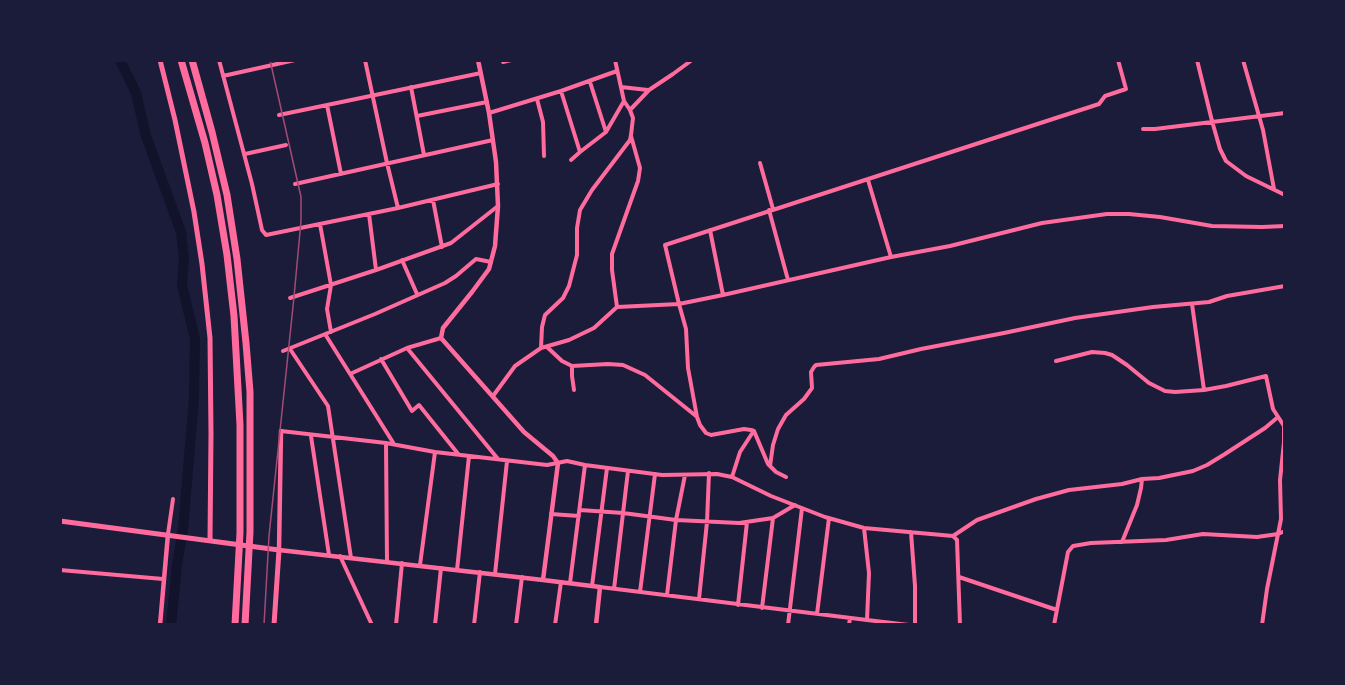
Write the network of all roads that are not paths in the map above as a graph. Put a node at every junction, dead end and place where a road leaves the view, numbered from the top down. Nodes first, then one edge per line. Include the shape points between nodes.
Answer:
1 (160, 60) edge
2 (181, 60) edge
3 (192, 60) edge
4 (219, 60) edge
5 (295, 60) edge
6 (365, 60) edge
7 (478, 60) edge
8 (503, 60) edge
9 (511, 60) edge
10 (615, 60) edge
11 (692, 60) edge
12 (1118, 60) edge
13 (1197, 60) edge
14 (1243, 60) edge
15 (617, 71) junction
16 (481, 73) junction
17 (223, 76) junction
18 (590, 81) junction
19 (411, 87) junction
20 (621, 87) junction
21 (649, 90) junction
22 (561, 91) junction
23 (372, 96) junction
24 (537, 99) junction
25 (624, 101) junction
26 (487, 102) junction
27 (327, 105) junction
28 (630, 110) junction
29 (489, 113) junction
30 (1285, 113) edge
31 (279, 116) dead end
32 (417, 116) junction
33 (1259, 116) junction
34 (1212, 122) junction
35 (1143, 129) dead end
36 (606, 132) junction
37 (631, 135) junction
38 (493, 140) junction
39 (286, 145) dead end
40 (579, 152) junction
41 (245, 154) junction
42 (424, 155) junction
43 (544, 156) dead end
44 (571, 160) dead end
45 (387, 163) junction
46 (760, 163) dead end
47 (341, 174) junction
48 (868, 180) junction
49 (498, 183) junction
50 (295, 184) dead end
51 (1274, 189) junction
52 (1285, 195) edge
53 (433, 200) junction
54 (498, 206) junction
55 (398, 208) junction
56 (771, 209) junction
57 (369, 214) junction
58 (320, 224) junction
59 (1285, 226) edge
60 (710, 230) junction
61 (442, 247) junction
62 (891, 257) junction
63 (402, 260) junction
64 (492, 262) junction
65 (376, 270) junction
66 (788, 280) junction
67 (331, 285) junction
68 (1285, 286) edge
69 (417, 294) junction
70 (723, 295) junction
71 (290, 298) dead end
72 (679, 304) junction
73 (1192, 304) junction
74 (617, 307) junction
75 (331, 332) junction
76 (325, 334) junction
77 (441, 338) junction
78 (547, 346) junction
79 (407, 348) junction
80 (541, 348) junction
81 (290, 349) junction
82 (284, 351) dead end
83 (381, 359) junction
84 (1056, 361) dead end
85 (572, 366) junction
86 (350, 374) junction
87 (574, 390) dead end
88 (1204, 390) junction
89 (493, 396) junction
90 (697, 417) junction
91 (1278, 417) junction
92 (281, 431) joint
93 (754, 431) junction
94 (311, 436) junction
95 (334, 438) junction
96 (386, 443) junction
97 (395, 445) junction
98 (435, 452) junction
99 (459, 455) junction
100 (469, 456) junction
101 (498, 460) junction
102 (507, 461) junction
103 (558, 463) junction
104 (585, 465) junction
105 (770, 466) junction
106 (607, 468) junction
107 (628, 471) junction
108 (709, 473) junction
109 (655, 474) junction
110 (685, 475) junction
111 (732, 477) junction
112 (786, 477) dead end
113 (1142, 479) junction
114 (173, 499) dead end
115 (795, 505) junction
116 (802, 508) junction
117 (601, 512) junction
118 (579, 513) junction
119 (623, 513) junction
120 (551, 514) junction
121 (649, 517) junction
122 (773, 518) junction
123 (829, 518) junction
124 (60, 520) edge
125 (676, 520) junction
126 (707, 522) junction
127 (747, 522) junction
128 (864, 528) junction
129 (1285, 531) edge
130 (911, 532) junction
131 (1278, 534) junction
132 (171, 535) junction
133 (953, 536) junction
134 (210, 540) junction
135 (1122, 542) junction
136 (279, 550) junction
137 (329, 555) junction
138 (340, 556) junction
139 (351, 558) junction
140 (387, 562) junction
141 (402, 563) junction
142 (420, 566) junction
143 (441, 568) junction
144 (60, 570) edge
145 (457, 570) junction
146 (480, 572) junction
147 (495, 574) junction
148 (522, 577) junction
149 (958, 577) junction
150 (164, 579) junction
151 (543, 579) junction
152 (561, 582) junction
153 (570, 583) junction
154 (592, 586) junction
155 (600, 587) junction
156 (614, 589) junction
157 (640, 592) junction
158 (667, 595) junction
159 (699, 599) junction
160 (738, 605) junction
161 (762, 608) junction
162 (1057, 610) junction
163 (790, 612) junction
164 (817, 614) junction
165 (850, 618) junction
166 (867, 620) junction
167 (160, 625) edge
168 (235, 625) edge
169 (245, 625) edge
170 (274, 625) edge
171 (372, 625) edge
172 (396, 625) edge
173 (435, 625) edge
174 (474, 625) edge
175 (516, 625) edge
176 (555, 625) edge
177 (596, 625) edge
178 (788, 625) edge
179 (849, 625) edge
180 (909, 625) edge
181 (915, 625) edge
182 (960, 625) edge
183 (1054, 625) edge
184 (1262, 625) edge

1 - 134 main road via 195,220 210,338
2 - 168 highway via 215,184 231,283 240,398
3 - 169 highway via 222,170 246,343 250,532
4 - 17 street
5 - 17 street
6 - 23 street
7 - 16 street
8 - 9 street
10 - 15 street
11 - 21 street
12 - 48 street via 1126,89 1105,96 1098,104
13 - 34 street
14 - 33 street
15 - 18 street
15 - 20 street
16 - 19 street
16 - 26 street
17 - 41 street
18 - 22 street
18 - 36 street
19 - 23 street
19 - 32 street
20 - 21 street
20 - 25 street
21 - 28 street
22 - 24 street
22 - 40 street
23 - 27 street
23 - 45 street
24 - 29 street
24 - 43 street via 543,122
25 - 28 street
25 - 36 street
26 - 29 street
26 - 32 street
27 - 31 street
27 - 47 street
28 - 37 street
29 - 38 street
30 - 33 street
32 - 42 street
33 - 34 street
33 - 51 street
34 - 35 street
34 - 51 street via 1226,161
36 - 40 street
37 - 74 street via 640,168 612,254
37 - 80 street via 580,210 577,255 563,298 545,315
38 - 42 street
38 - 49 street
39 - 41 street
40 - 44 street
41 - 58 street via 264,233
42 - 45 street
45 - 47 street
45 - 55 street
46 - 56 street
47 - 50 street
48 - 56 street
48 - 62 street
49 - 53 street
49 - 54 street
51 - 52 street
53 - 55 street
53 - 61 street
54 - 61 street
54 - 64 street
55 - 57 street
56 - 60 street
56 - 66 street
57 - 58 street
57 - 65 street
58 - 67 street
59 - 62 street via 1212,226 1136,214 1107,214 1042,223
60 - 70 street
60 - 72 street via 665,244
61 - 63 street
62 - 66 street
63 - 65 street
63 - 69 street
64 - 69 street via 476,259 451,280
64 - 77 street via 442,328
65 - 67 street
66 - 70 street
67 - 71 street
67 - 75 street via 327,309
68 - 73 street
69 - 75 street
70 - 72 street
72 - 74 street
72 - 90 street via 687,335 688,368
73 - 88 street
73 - 105 street via 1075,318 879,359 816,365 812,369 812,388 778,429
74 - 78 street via 594,328
75 - 76 street
76 - 81 street
76 - 86 street
77 - 79 street
77 - 89 street
78 - 80 street
78 - 85 street
79 - 83 street
79 - 101 street
80 - 89 street via 515,366
81 - 82 street
81 - 95 street via 328,406
83 - 86 street
83 - 99 street via 412,411 419,405
84 - 88 street via 1092,352 1106,353 1165,391
85 - 87 street
85 - 90 street via 623,365 645,375
86 - 97 street
88 - 91 street via 1266,376
89 - 103 street
90 - 93 street via 708,435
91 - 113 street via 1207,465 1181,475
91 - 131 street via 1285,435
92 - 94 street
92 - 136 street
93 - 105 street
93 - 111 street via 740,452
94 - 95 street
94 - 137 street
95 - 96 street
95 - 139 street
96 - 97 street
96 - 140 street
97 - 98 street
98 - 99 street
98 - 142 street
99 - 100 street
100 - 101 street
100 - 145 street
101 - 102 street
102 - 103 street
102 - 147 street
103 - 104 street
103 - 120 street
104 - 106 street
104 - 118 street
105 - 112 street
106 - 107 street
106 - 117 street
107 - 109 street
107 - 119 street
108 - 110 street
108 - 111 street
108 - 126 street
109 - 110 street
109 - 121 street
110 - 125 street
111 - 115 street
113 - 133 street via 1036,499 977,520
113 - 135 street via 1137,505
114 - 132 street
115 - 116 street
115 - 122 street
116 - 123 street
116 - 163 street
117 - 118 street
117 - 119 street
117 - 154 street
118 - 120 street
118 - 153 street
119 - 121 street
119 - 156 street
120 - 151 street
121 - 125 street
121 - 157 street
122 - 127 street
122 - 161 street
123 - 128 street
123 - 164 street
124 - 132 main road
125 - 126 street
125 - 158 street
126 - 127 street
126 - 159 street
127 - 160 street
128 - 130 street
128 - 166 street via 869,573
129 - 131 street
130 - 133 street
130 - 181 street
131 - 135 street via 1197,535
131 - 184 street
132 - 134 main road
132 - 150 street
133 - 149 street via 957,540
134 - 136 main road
135 - 162 street via 1070,548
136 - 137 street
136 - 170 main road
137 - 138 street
138 - 139 street
138 - 171 street
139 - 140 street
140 - 141 street
141 - 142 street
141 - 172 street
142 - 143 street
143 - 145 street
143 - 173 street
144 - 150 street
145 - 146 street
146 - 147 street
146 - 174 street
147 - 148 street
148 - 151 street
148 - 175 street
149 - 162 street
149 - 182 street
150 - 167 street
151 - 152 street
152 - 153 street
152 - 176 street
153 - 154 street
154 - 155 street
155 - 156 street
155 - 177 street
156 - 157 street
157 - 158 street
158 - 159 street
159 - 160 street
160 - 161 street
161 - 163 street
162 - 183 street
163 - 164 street
163 - 178 street
164 - 165 street
165 - 166 street
165 - 179 street
166 - 180 street

